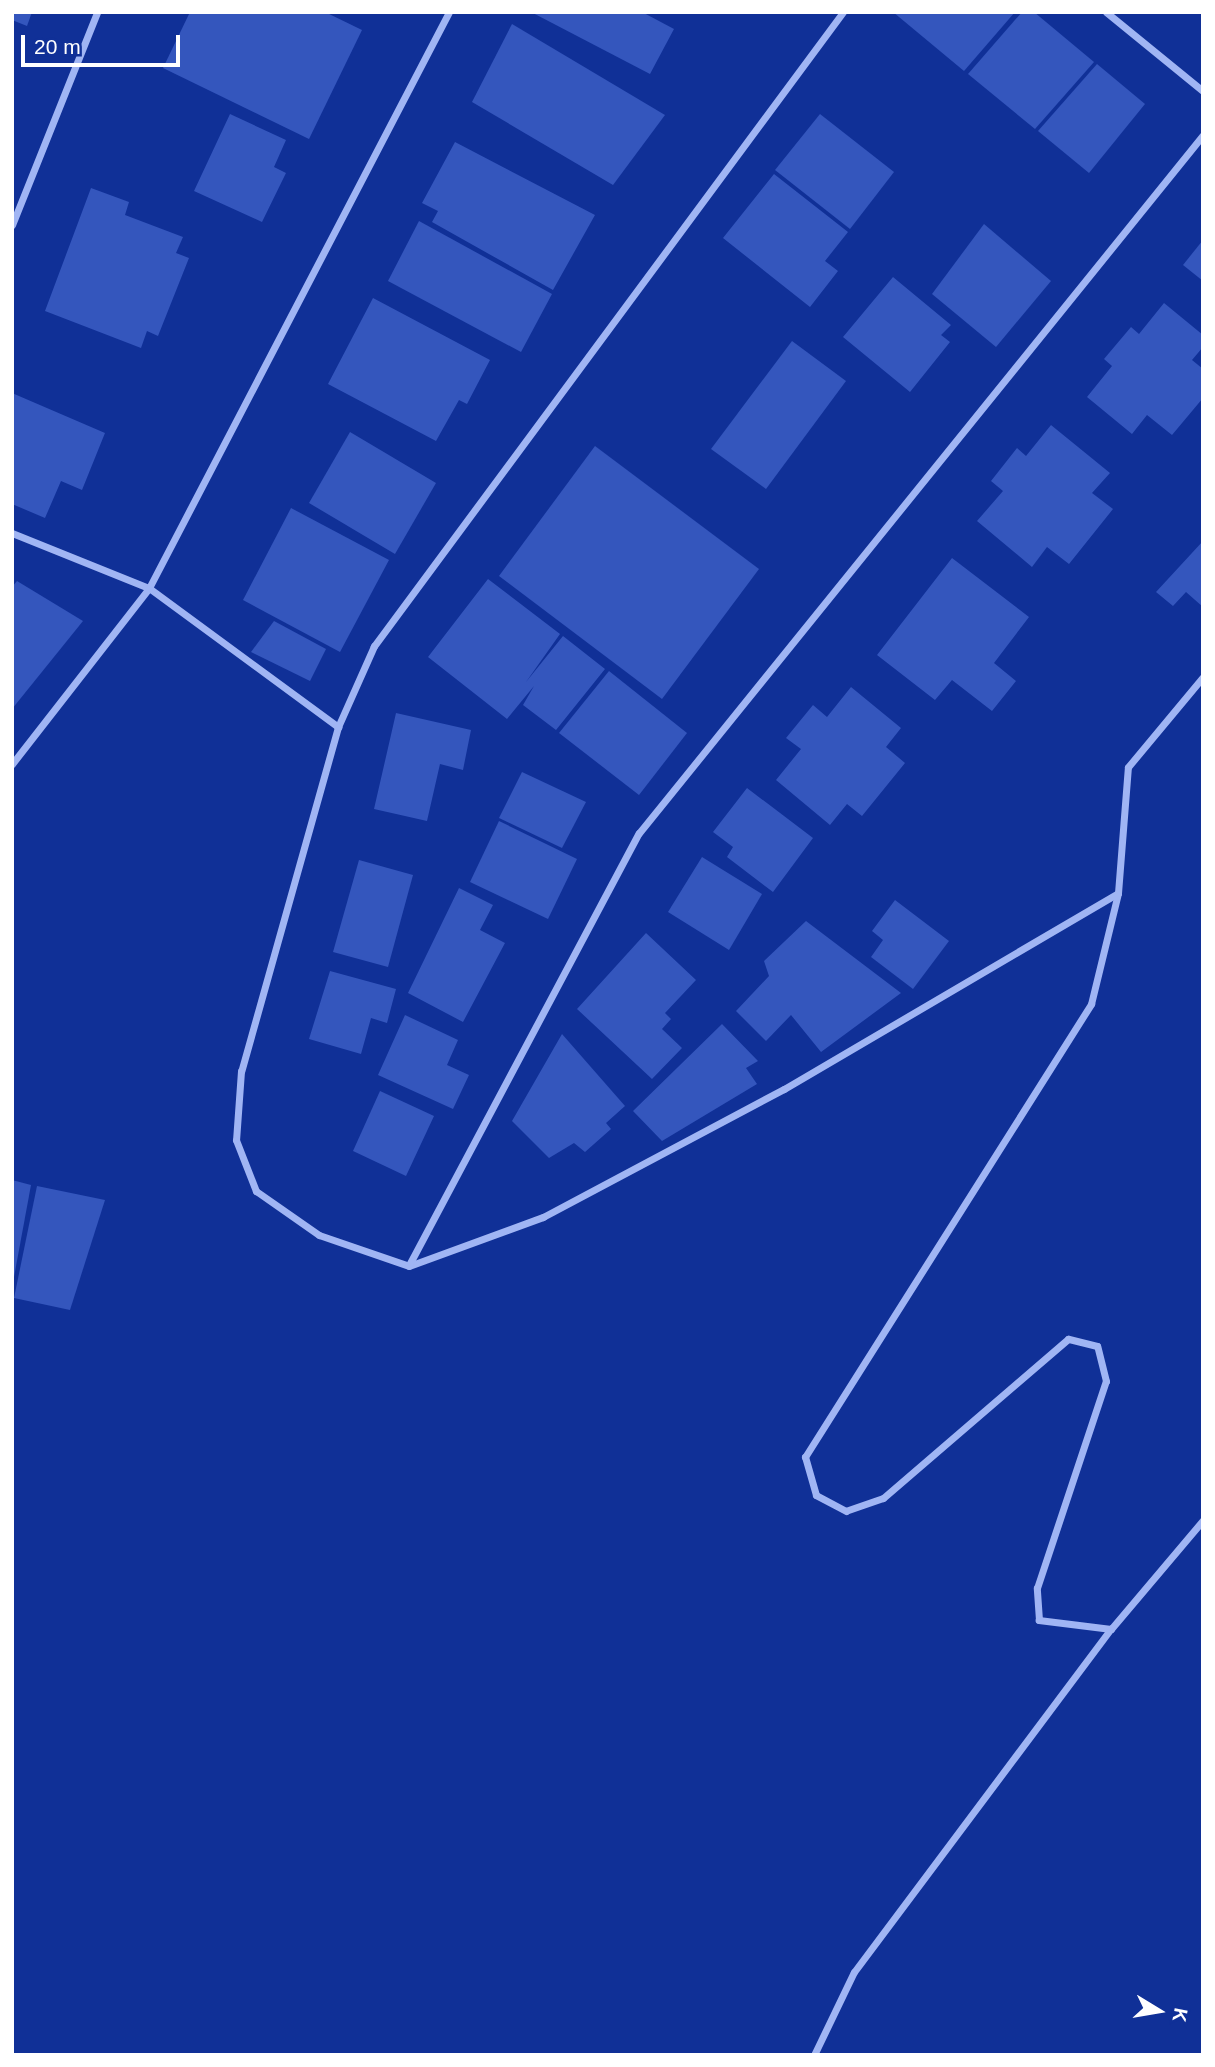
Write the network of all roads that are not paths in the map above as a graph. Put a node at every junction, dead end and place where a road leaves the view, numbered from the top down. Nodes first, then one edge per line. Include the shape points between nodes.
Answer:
1 (97, 12) edge
2 (449, 12) edge
3 (843, 12) edge
4 (1106, 12) edge
5 (1203, 91) edge
6 (1203, 135) edge
7 (12, 225) edge
8 (12, 533) edge
9 (149, 587) junction
10 (1203, 677) edge
11 (338, 727) junction
12 (12, 764) edge
13 (1118, 893) junction
14 (409, 1266) junction
15 (1203, 1520) edge
16 (1111, 1629) junction
17 (814, 2055) edge

1 - 7 street
2 - 9 street
3 - 11 street via 374,646
4 - 5 street
6 - 14 street via 639,833
8 - 9 street
9 - 11 street
9 - 12 street
10 - 13 street via 1128,767
11 - 14 street via 241,1071 236,1140 256,1191 319,1235
13 - 14 street via 784,1089 555,1211
13 - 16 street via 1091,1004 804,1457 816,1495 846,1511 883,1498 1068,1339 1097,1346 1106,1381 1037,1588 1039,1620
15 - 16 street
16 - 17 street via 854,1972

